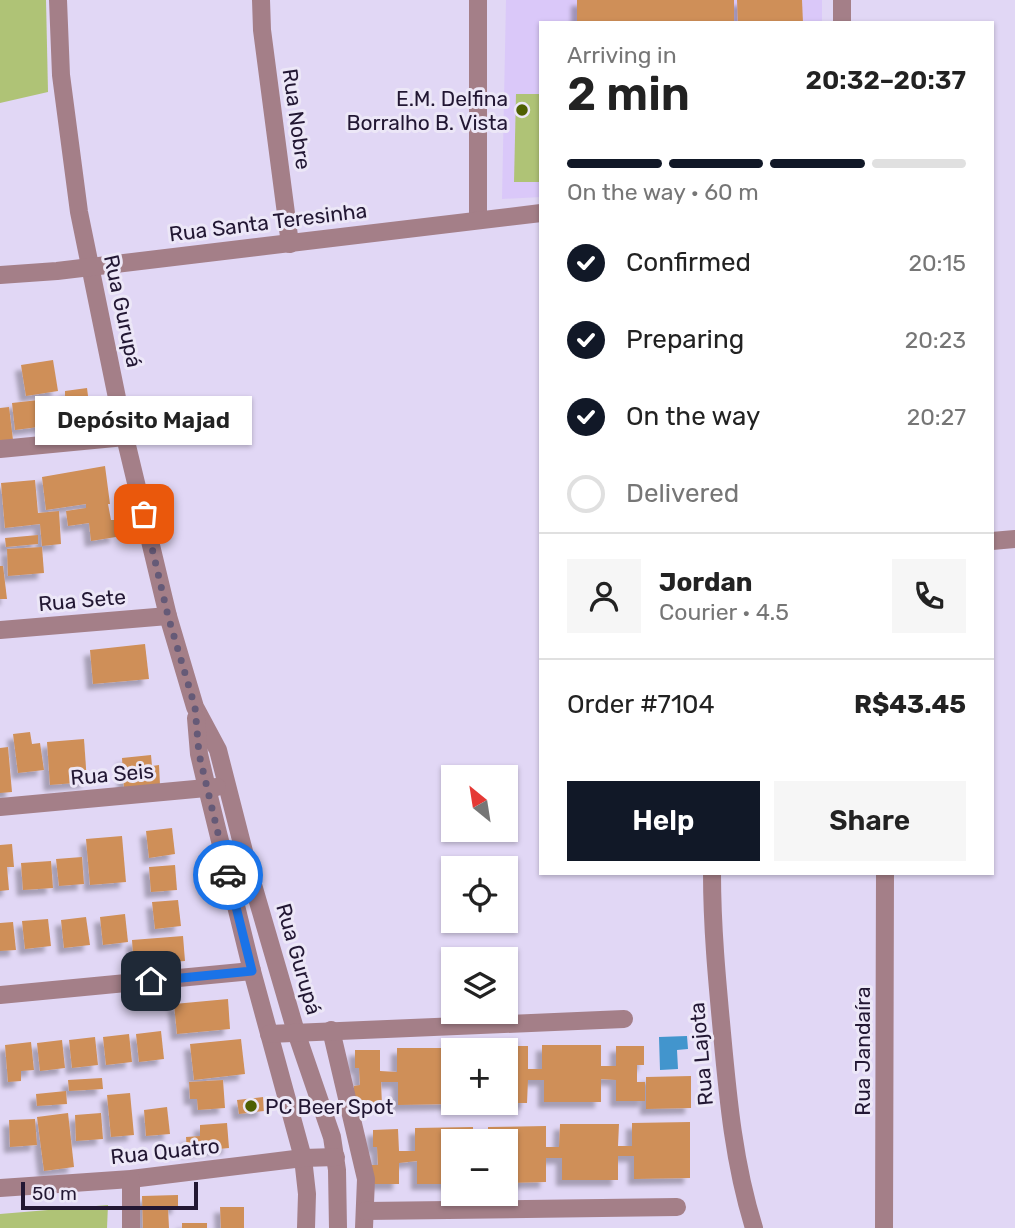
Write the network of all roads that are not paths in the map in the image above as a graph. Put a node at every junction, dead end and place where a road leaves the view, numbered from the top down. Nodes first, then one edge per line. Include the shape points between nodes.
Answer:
1 (58, 0) edge
2 (261, 0) edge
3 (478, 0) edge
4 (842, 0) edge
5 (842, 21) edge
6 (539, 213) edge
7 (478, 219) junction
8 (290, 244) junction
9 (90, 265) junction
10 (0, 275) edge
11 (125, 437) junction
12 (0, 449) edge
13 (1015, 539) edge
14 (994, 541) edge
15 (168, 616) junction
16 (0, 630) edge
17 (195, 707) junction
18 (228, 787) junction
19 (207, 788) junction
20 (0, 807) edge
21 (712, 875) edge
22 (886, 875) edge
23 (252, 971) junction
24 (0, 995) edge
25 (624, 1019) dead end
26 (331, 1030) junction
27 (296, 1031) junction
28 (269, 1034) junction
29 (303, 1157) junction
30 (336, 1157) junction
31 (131, 1179) junction
32 (0, 1188) edge
33 (677, 1208) dead end
34 (365, 1220) edge
35 (131, 1228) edge
36 (306, 1228) edge
37 (338, 1228) edge
38 (754, 1228) edge
39 (884, 1228) edge

1 - 9 street, Rua Gurupá via 61,75
2 - 8 street, Rua Nobre
3 - 7 street
4 - 5 street
6 - 7 street, Rua Santa Teresinha
7 - 8 street, Rua Santa Teresinha
8 - 9 street, Rua Santa Teresinha
9 - 10 street, Rua Santa Teresinha
9 - 11 street, Rua Gurupá
11 - 12 street
11 - 15 street, Rua Gurupá
13 - 14 street
15 - 16 street, Rua Sete
15 - 17 street, Rua Gurupá
17 - 18 street, Rua Gurupá via 218,750
17 - 19 street, Rua Gurupá
18 - 19 street, Rua Seis
18 - 27 street, Rua Gurupá
19 - 20 street, Rua Seis
19 - 23 street, Rua Gurupá
21 - 38 street, Rua Lajota via 728,1104
22 - 39 street, Rua Jandaíra
23 - 24 street
23 - 28 street, Rua Gurupá
25 - 26 street
26 - 27 street
26 - 34 street via 366,1178
27 - 28 street
27 - 30 street, Rua Gurupá
28 - 29 street, Rua Gurupá
29 - 30 street, Rua Quatro
29 - 31 street, Rua Quatro
29 - 36 street, Rua Gurupá
30 - 37 street, Rua Gurupá
31 - 32 street, Rua Quatro
31 - 35 street
33 - 34 street

